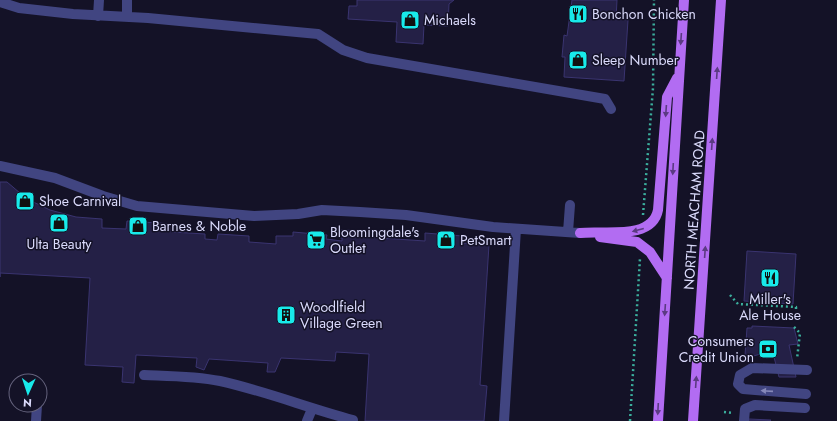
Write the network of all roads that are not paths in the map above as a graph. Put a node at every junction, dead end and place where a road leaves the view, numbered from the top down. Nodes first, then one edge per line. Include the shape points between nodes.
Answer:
1 (99, 0) edge
2 (127, 0) edge
3 (684, 0) edge
4 (721, 0) edge
5 (0, 2) edge
6 (98, 16) junction
7 (126, 17) junction
8 (679, 75) junction
9 (611, 108) dead end
10 (0, 166) edge
11 (570, 205) dead end
12 (516, 229) junction
13 (568, 232) junction
14 (580, 233) junction
15 (666, 278) junction
16 (807, 370) dead end
17 (144, 375) dead end
18 (806, 394) dead end
19 (805, 408) dead end
20 (312, 409) junction
21 (353, 420) edge
22 (307, 421) edge
23 (504, 421) edge
24 (658, 421) edge
25 (693, 421) edge
26 (744, 421) edge

1 - 6 lane
2 - 7 lane
3 -> 8 main road, NORTH MEACHAM ROAD
25 -> 4 main road, NORTH MEACHAM ROAD
5 - 6 lane via 19,8
6 - 7 lane
7 - 9 lane via 318,34 343,50 367,58 605,99
8 -> 14 main road via 667,97 657,214 651,223 634,231
8 -> 15 main road, NORTH MEACHAM ROAD
10 - 12 lane via 55,178 137,206 254,216 322,210 360,212
11 - 13 lane
12 - 13 lane
12 - 23 lane
13 - 14 lane
14 - 15 main road via 637,242 650,252
15 -> 24 main road, NORTH MEACHAM ROAD
18 -> 16 lane via 743,389 738,384 740,374 752,368
17 - 20 lane via 219,381 257,390
19 - 26 lane via 755,405 745,409
20 - 21 lane
20 - 22 lane

